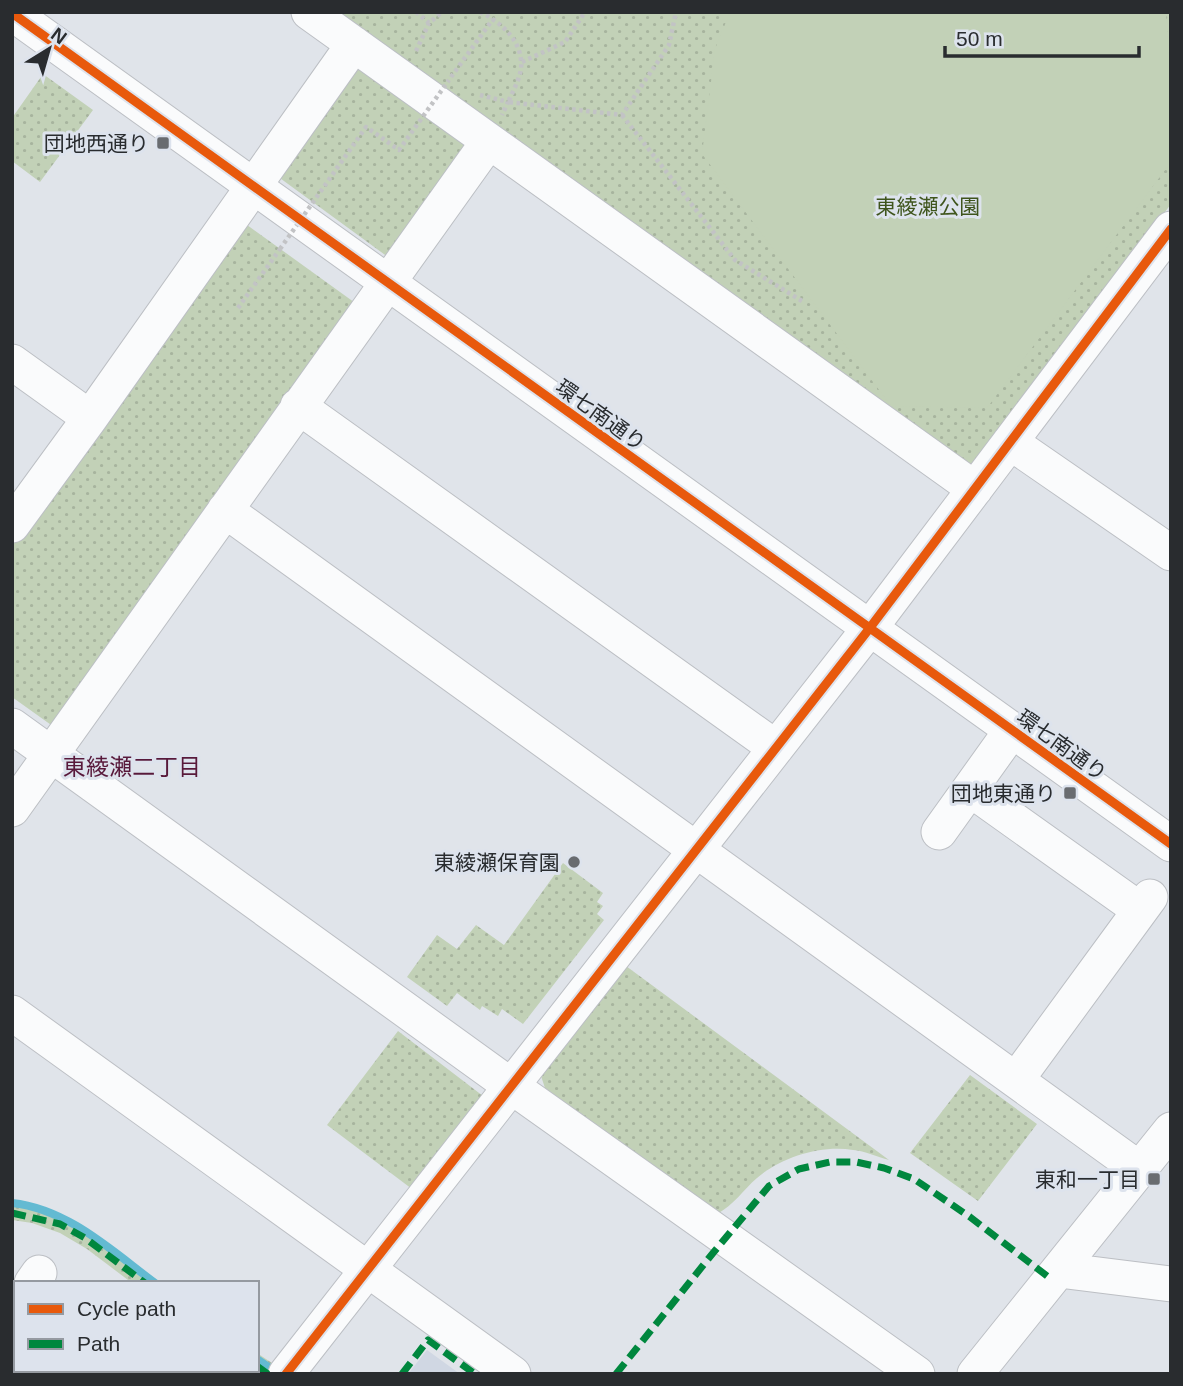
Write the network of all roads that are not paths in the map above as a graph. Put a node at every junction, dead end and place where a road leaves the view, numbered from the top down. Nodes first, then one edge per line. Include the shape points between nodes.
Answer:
1 (309, 12) edge
2 (12, 13) edge
3 (354, 44) junction
4 (489, 141) junction
5 (253, 186) junction
6 (1171, 229) edge
7 (387, 283) junction
8 (12, 362) edge
9 (298, 406) junction
10 (90, 418) junction
11 (1010, 442) junction
12 (975, 489) junction
13 (225, 510) junction
14 (12, 525) edge
15 (1171, 553) edge
16 (869, 629) junction
17 (12, 726) edge
18 (1012, 730) junction
19 (776, 748) junction
20 (51, 755) junction
21 (970, 789) junction
22 (12, 809) edge
23 (939, 832) dead end
24 (1171, 844) edge
25 (697, 850) junction
26 (12, 1013) edge
27 (1016, 1080) junction
28 (511, 1086) junction
29 (1171, 1130) edge
30 (1139, 1169) junction
31 (367, 1268) junction
32 (1059, 1270) junction
33 (1171, 1284) edge
34 (286, 1374) edge
35 (513, 1374) edge
36 (918, 1374) edge
37 (975, 1374) edge

1 - 3 street
2 - 5 street, 環七南通り
3 - 4 street
3 - 5 street
4 - 7 street
4 - 12 street
5 - 7 street, 環七南通り
5 - 10 street
6 - 11 street
7 - 9 street
7 - 16 street, 環七南通り
8 - 10 street
9 - 13 street
9 - 19 street
10 - 14 street
11 - 12 street
11 - 15 street
12 - 16 street
13 - 20 street
13 - 25 street
16 - 18 street, 環七南通り
16 - 19 street
17 - 20 street
18 - 21 street
18 - 24 street, 環七南通り
19 - 25 street
20 - 22 street
20 - 28 street
21 - 23 street
21 - 27 street via 1145,904
25 - 27 street
25 - 28 street
26 - 31 street
27 - 30 street
28 - 31 street
28 - 36 street
29 - 30 street
30 - 32 street
31 - 34 street
31 - 35 street
32 - 33 street
32 - 37 street

